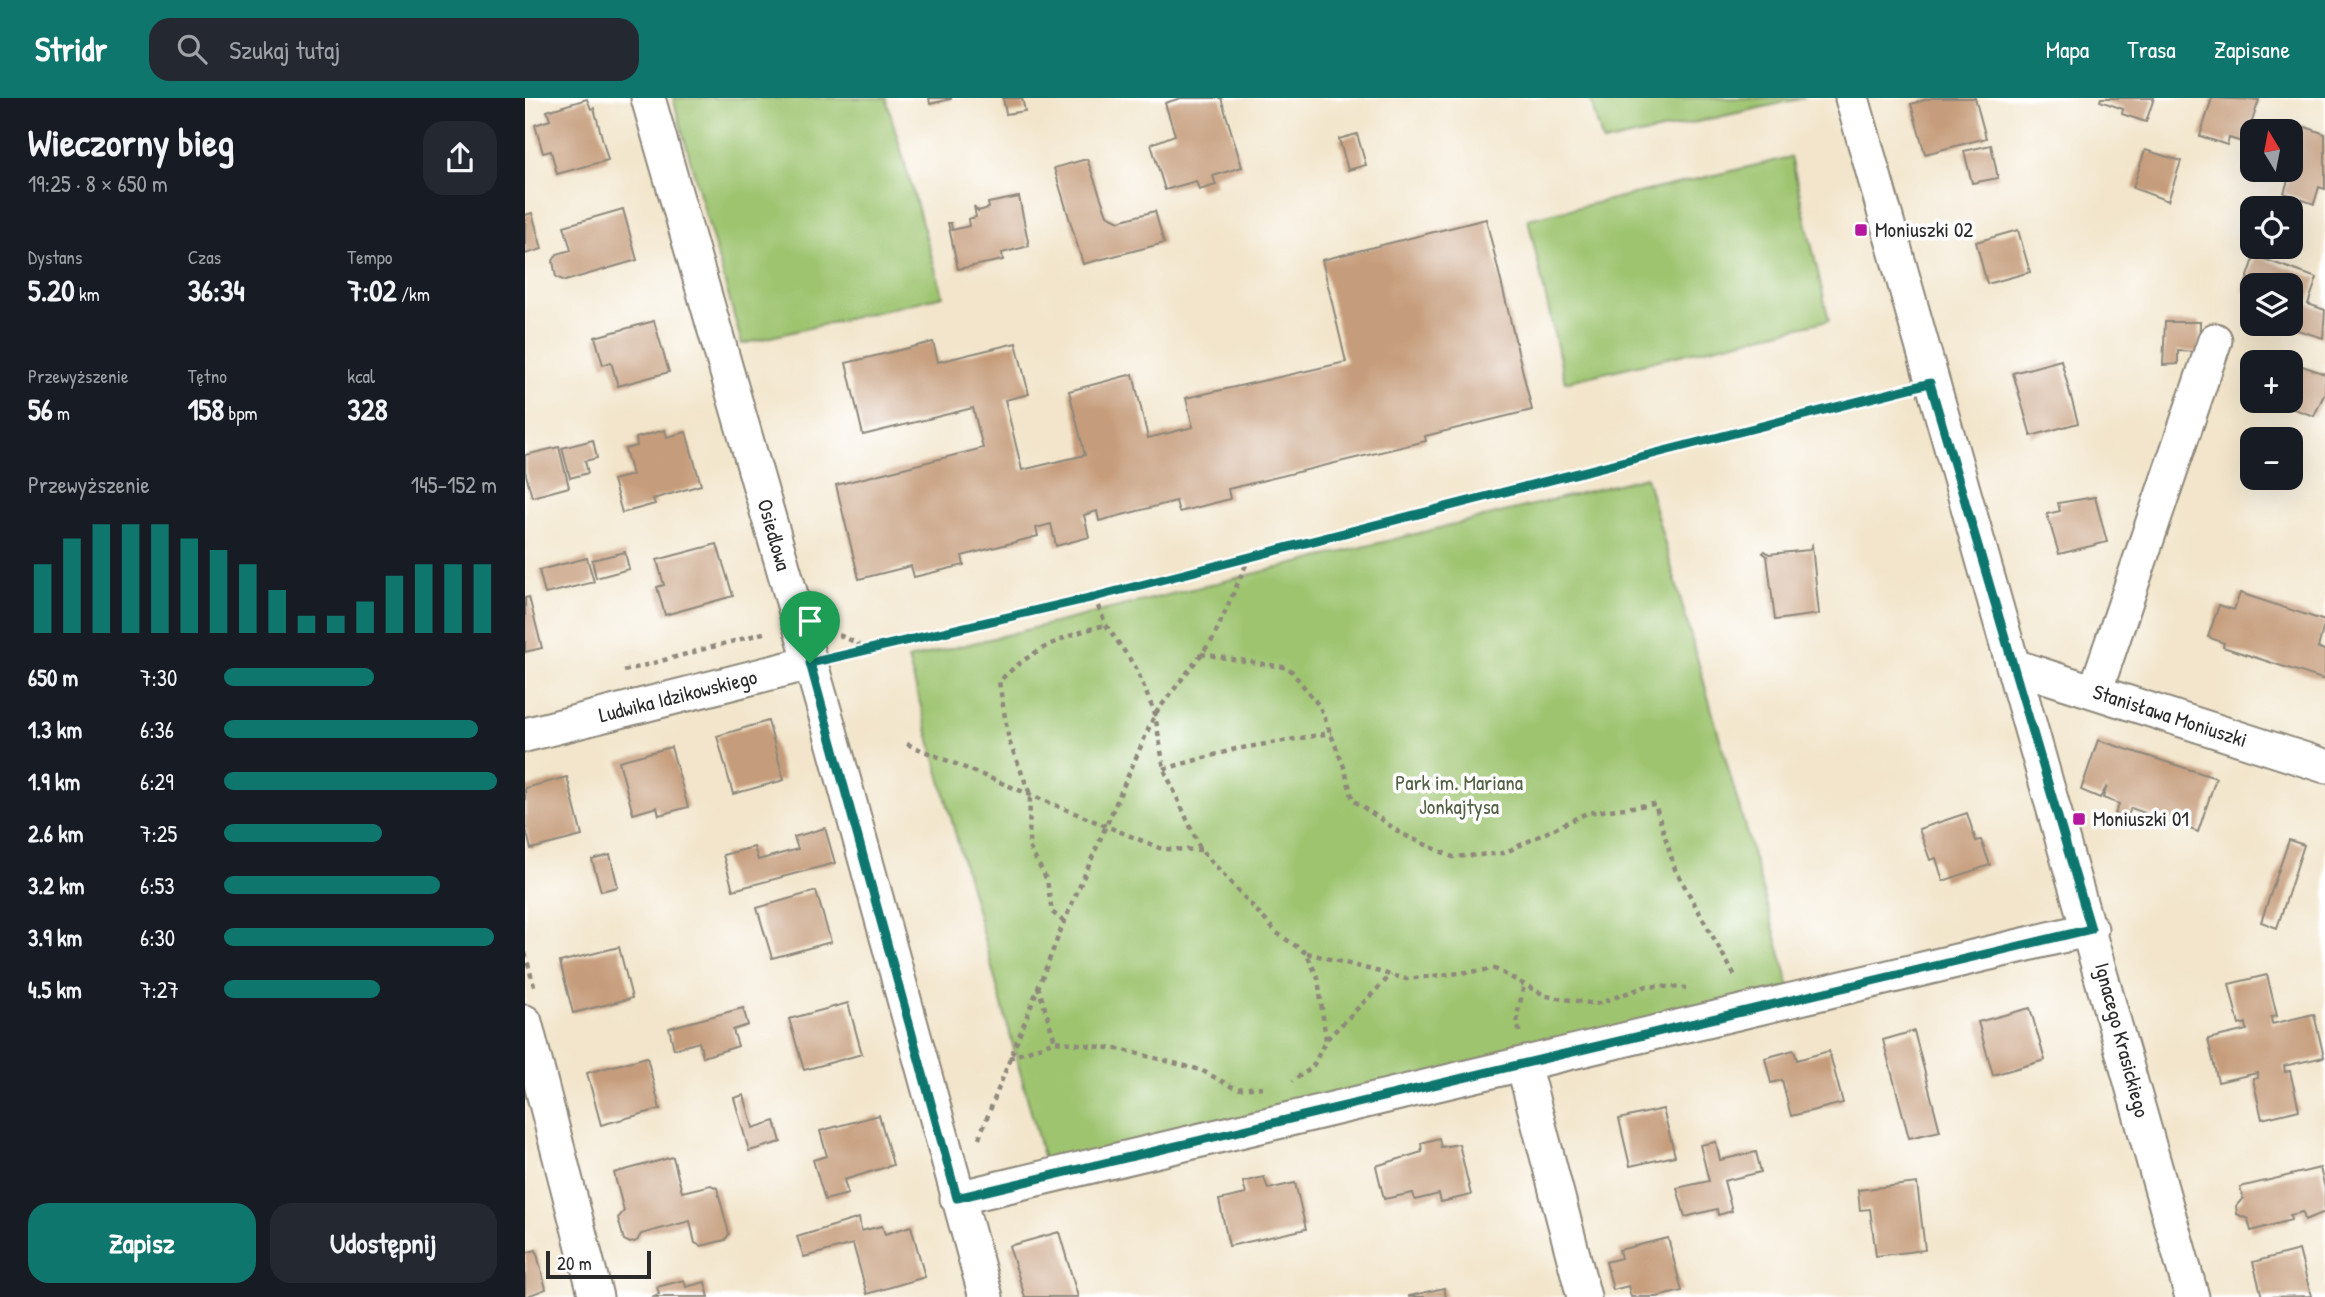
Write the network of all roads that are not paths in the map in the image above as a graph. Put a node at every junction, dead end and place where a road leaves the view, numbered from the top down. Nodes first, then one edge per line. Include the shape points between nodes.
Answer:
1 (648, 98) edge
2 (1852, 98) edge
3 (2215, 340) dead end
4 (810, 663) junction
5 (2014, 666) junction
6 (2095, 692) junction
7 (525, 735) edge
8 (2325, 766) edge
9 (2091, 929) junction
10 (525, 1022) edge
11 (1523, 1064) junction
12 (957, 1198) junction
13 (596, 1297) edge
14 (986, 1297) edge
15 (1584, 1297) edge
16 (2192, 1297) edge

1 - 4 street, Osiedlowa
2 - 5 street, Ignacego Krasickiego
3 - 6 street
4 - 7 street, Ludwika Idzikowskiego
4 - 12 street, Osiedlowa
5 - 6 street, Stanisława Moniuszki
5 - 9 street, Ignacego Krasickiego
6 - 8 street, Stanisława Moniuszki
9 - 11 street
9 - 16 street, Ignacego Krasickiego
10 - 13 street
11 - 12 street
11 - 15 street
12 - 14 street, Osiedlowa

